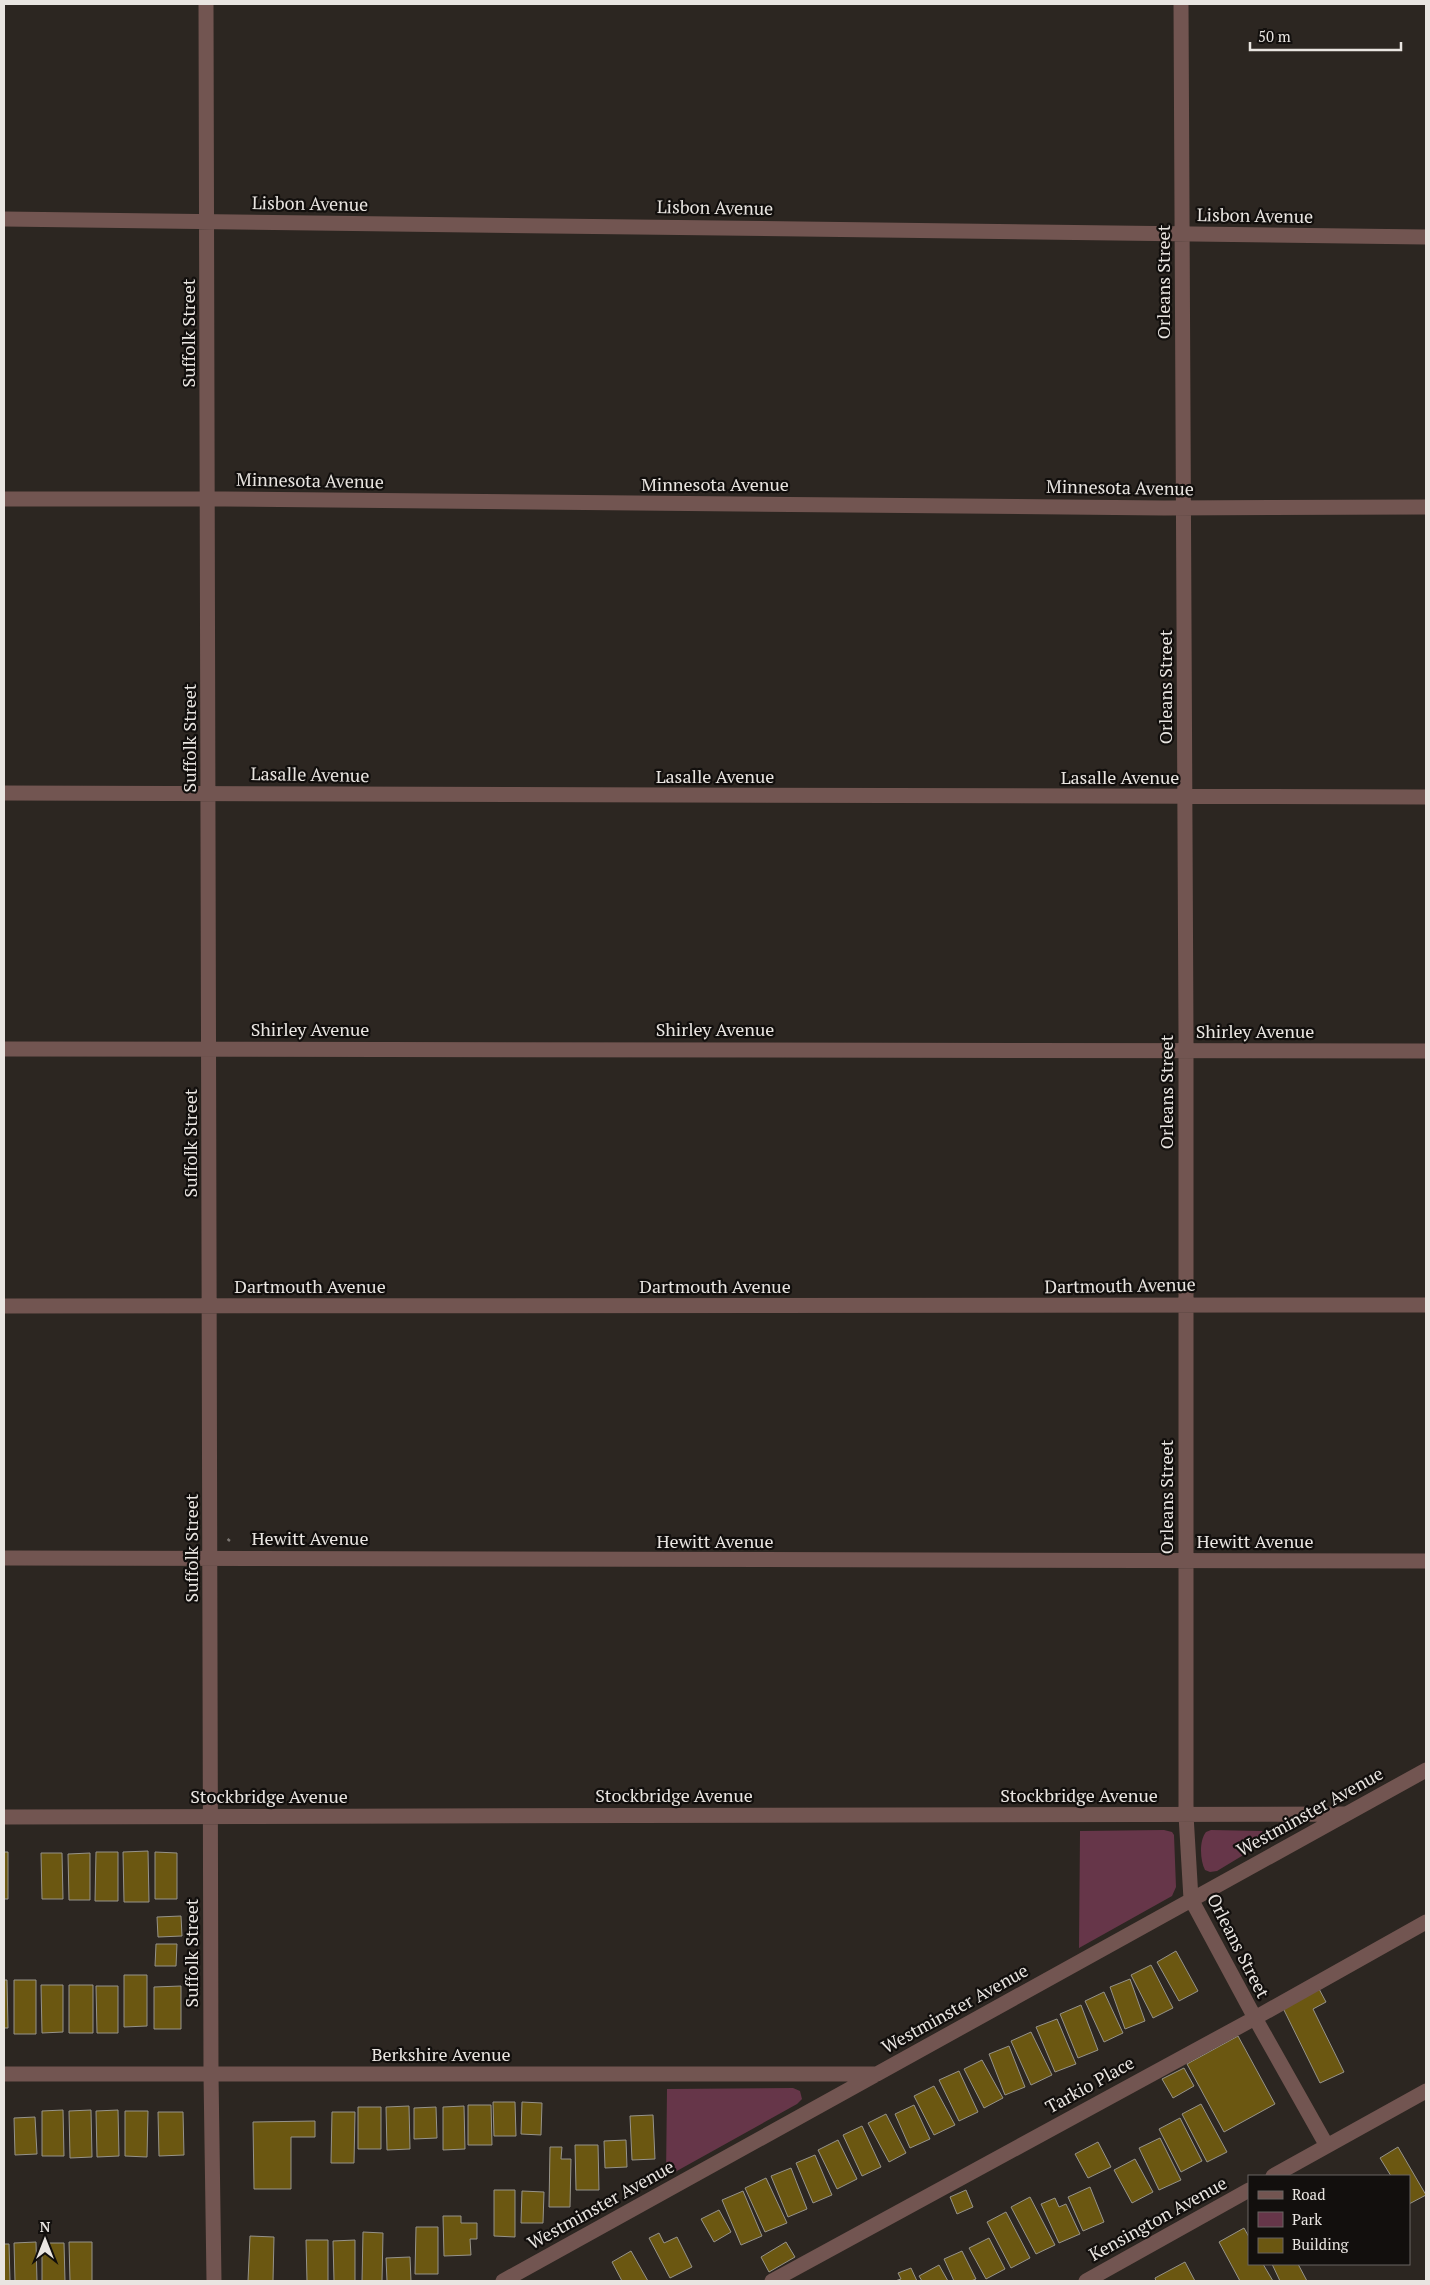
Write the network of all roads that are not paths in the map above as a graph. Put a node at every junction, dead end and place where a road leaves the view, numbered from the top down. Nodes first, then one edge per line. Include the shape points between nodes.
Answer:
1 (206, 4) edge
2 (1181, 4) edge
3 (4, 219) edge
4 (207, 221) junction
5 (1182, 234) junction
6 (1426, 237) edge
7 (4, 499) edge
8 (208, 499) junction
9 (1184, 508) junction
10 (1426, 508) edge
11 (4, 792) edge
12 (209, 793) junction
13 (1185, 797) junction
14 (1426, 797) edge
15 (210, 1048) junction
16 (4, 1049) edge
17 (1186, 1051) junction
18 (1426, 1051) edge
19 (1186, 1304) junction
20 (1426, 1305) edge
21 (4, 1306) edge
22 (210, 1306) junction
23 (212, 1557) junction
24 (4, 1558) edge
25 (1186, 1560) junction
26 (1426, 1561) edge
27 (1426, 1770) edge
28 (1344, 1814) junction
29 (1186, 1815) junction
30 (4, 1816) edge
31 (211, 1816) junction
32 (1191, 1899) junction
33 (1426, 1922) edge
34 (1255, 2018) junction
35 (4, 2074) edge
36 (212, 2074) junction
37 (878, 2074) junction
38 (1425, 2095) edge
39 (1327, 2146) junction
40 (1275, 2175) edge
41 (1248, 2191) edge
42 (1111, 2275) edge
43 (214, 2281) edge
44 (503, 2281) edge
45 (772, 2281) edge
46 (1086, 2281) edge

1 - 4 street, Suffolk Street
2 - 5 street, Orleans Street
3 - 4 street, Lisbon Avenue
4 - 5 street, Lisbon Avenue
4 - 8 street, Suffolk Street
5 - 6 street, Lisbon Avenue
5 - 9 street, Orleans Street
7 - 8 street, Minnesota Avenue
8 - 9 street, Minnesota Avenue
8 - 12 street, Suffolk Street
9 - 10 street, Minnesota Avenue
9 - 13 street, Orleans Street
11 - 12 street, Lasalle Avenue
12 - 13 street, Lasalle Avenue
12 - 15 street, Suffolk Street
13 - 14 street, Lasalle Avenue
13 - 17 street, Orleans Street
15 - 16 street, Shirley Avenue
15 - 17 street, Shirley Avenue
15 - 22 street, Suffolk Street
17 - 18 street, Shirley Avenue
17 - 19 street, Orleans Street
19 - 20 street, Dartmouth Avenue
19 - 22 street, Dartmouth Avenue
19 - 25 street, Orleans Street
21 - 22 street, Dartmouth Avenue
22 - 23 street, Suffolk Street
23 - 24 street, Hewitt Avenue
23 - 25 street, Hewitt Avenue via 647,1561
23 - 31 street, Suffolk Street
25 - 26 street, Hewitt Avenue
25 - 29 street, Orleans Street
27 - 28 street, Westminster Avenue
28 - 29 street, Stockbridge Avenue
28 - 32 street, Westminster Avenue
29 - 31 street, Stockbridge Avenue
29 - 32 street, Orleans Street
30 - 31 street, Stockbridge Avenue
31 - 36 street, Suffolk Street
32 - 34 street, Orleans Street
32 - 37 street, Westminster Avenue
33 - 34 street, Tarkio Place
34 - 39 street, Orleans Street
34 - 45 street, Tarkio Place
35 - 36 street, Berkshire Avenue
36 - 37 street, Berkshire Avenue
36 - 43 street, Suffolk Street
37 - 44 street, Westminster Avenue
38 - 39 street
39 - 40 street
41 - 42 street, Kensington Avenue
42 - 46 street, Kensington Avenue

